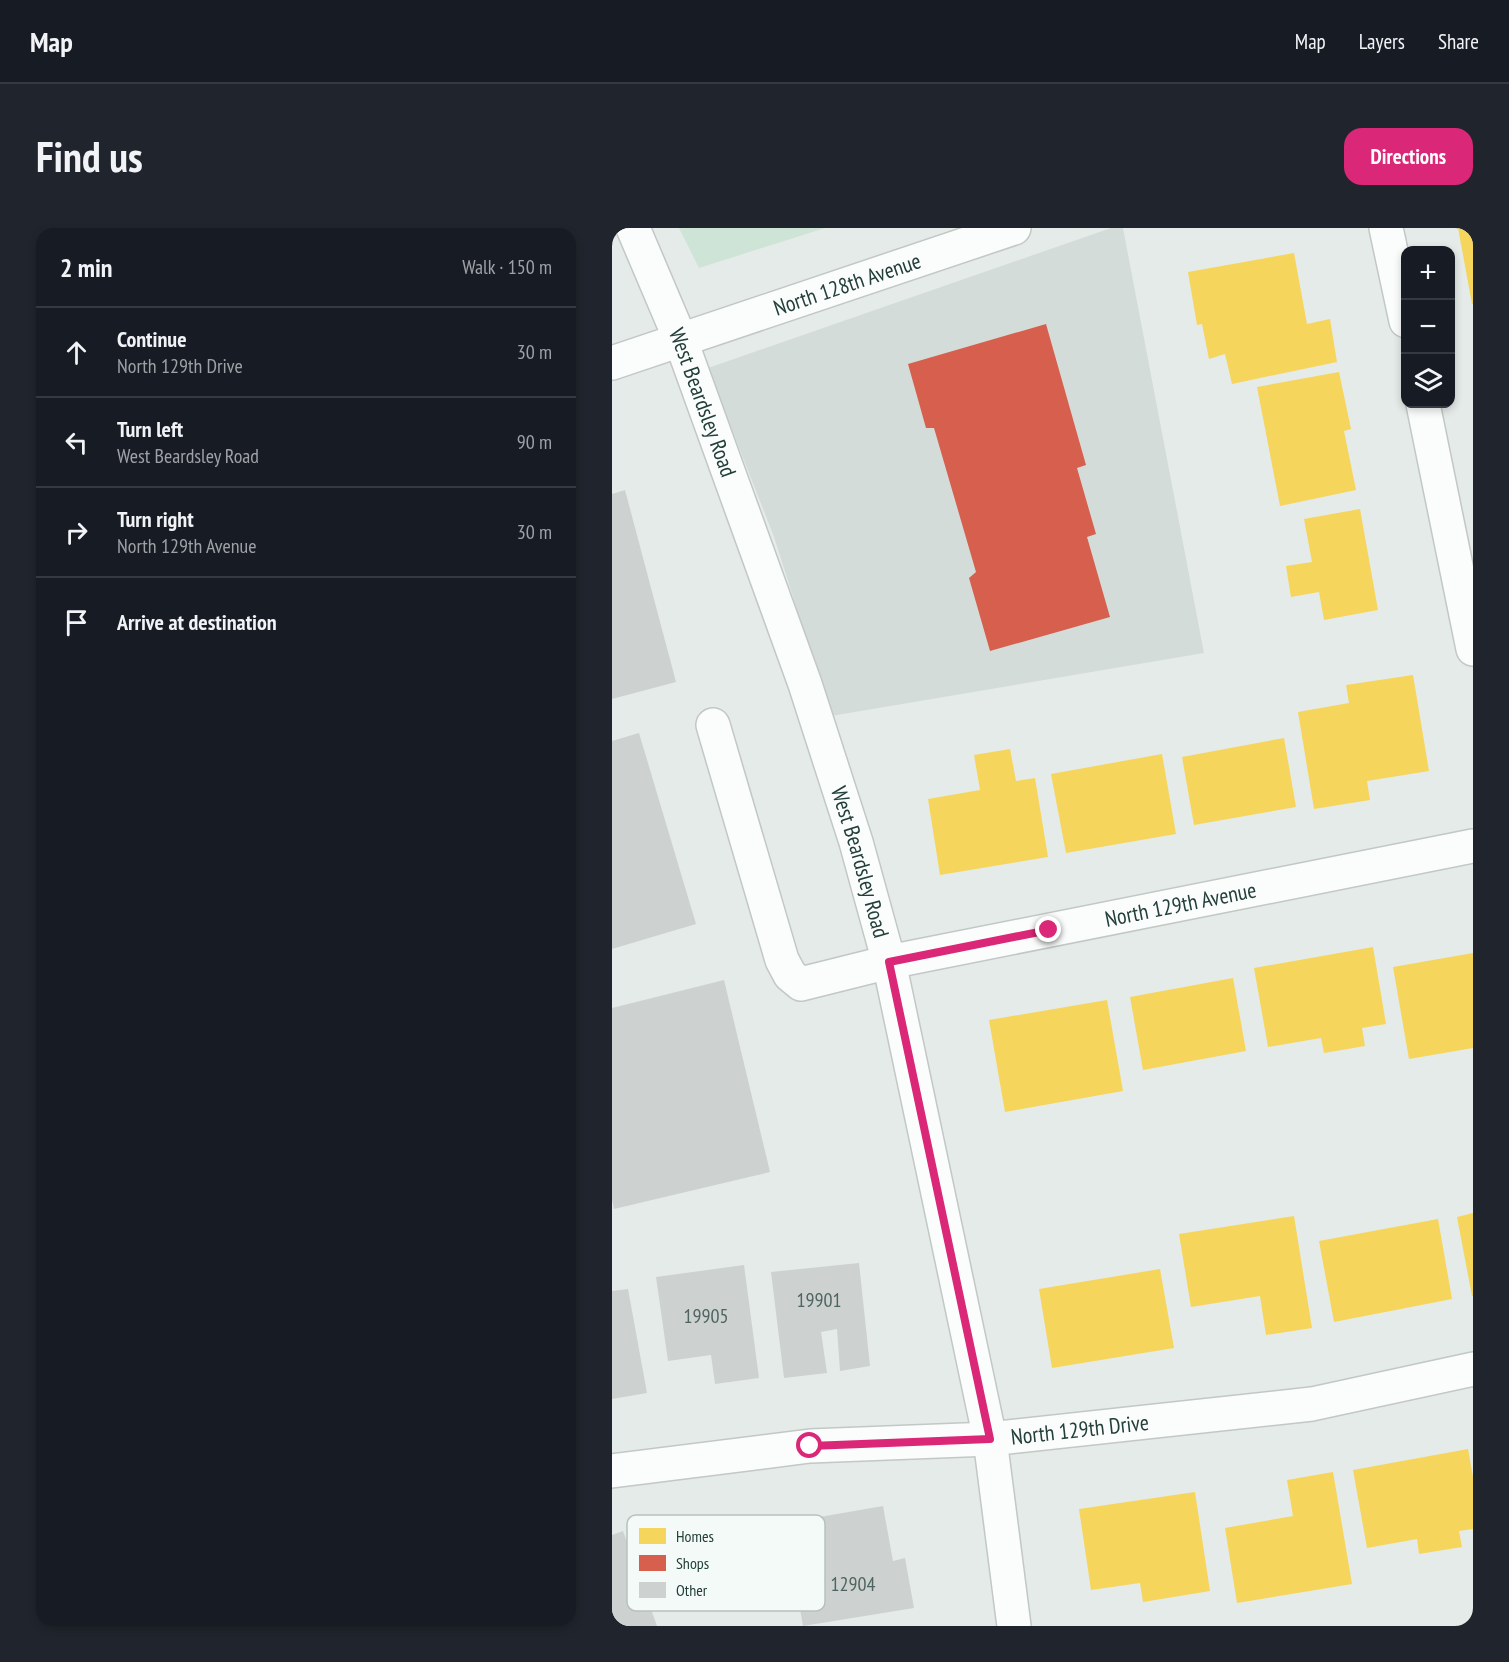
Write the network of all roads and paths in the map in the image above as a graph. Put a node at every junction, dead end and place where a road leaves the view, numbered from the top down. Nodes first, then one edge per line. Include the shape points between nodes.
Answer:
1 (633, 228) edge
2 (1014, 228) edge
3 (1386, 228) edge
4 (1401, 300) edge
5 (681, 341) junction
6 (612, 363) edge
7 (1423, 408) edge
8 (1473, 649) edge
9 (713, 725) dead end
10 (1473, 846) edge
11 (889, 962) junction
12 (1473, 1369) edge
13 (990, 1439) junction
14 (612, 1471) edge
15 (1014, 1626) edge

1 - 5 street, West Beardsley Road
2 - 5 street, North 128th Avenue
3 - 4 street
5 - 6 street, North 128th Avenue
5 - 11 street, West Beardsley Road via 806,684
7 - 8 street
9 - 11 street, North 129th Avenue via 782,960 790,975 801,984
10 - 11 street, North 129th Avenue
11 - 13 street, West Beardsley Road
12 - 13 street, North 129th Drive via 1312,1404
13 - 14 street, North 129th Drive via 810,1446
13 - 15 street, West Beardsley Road

